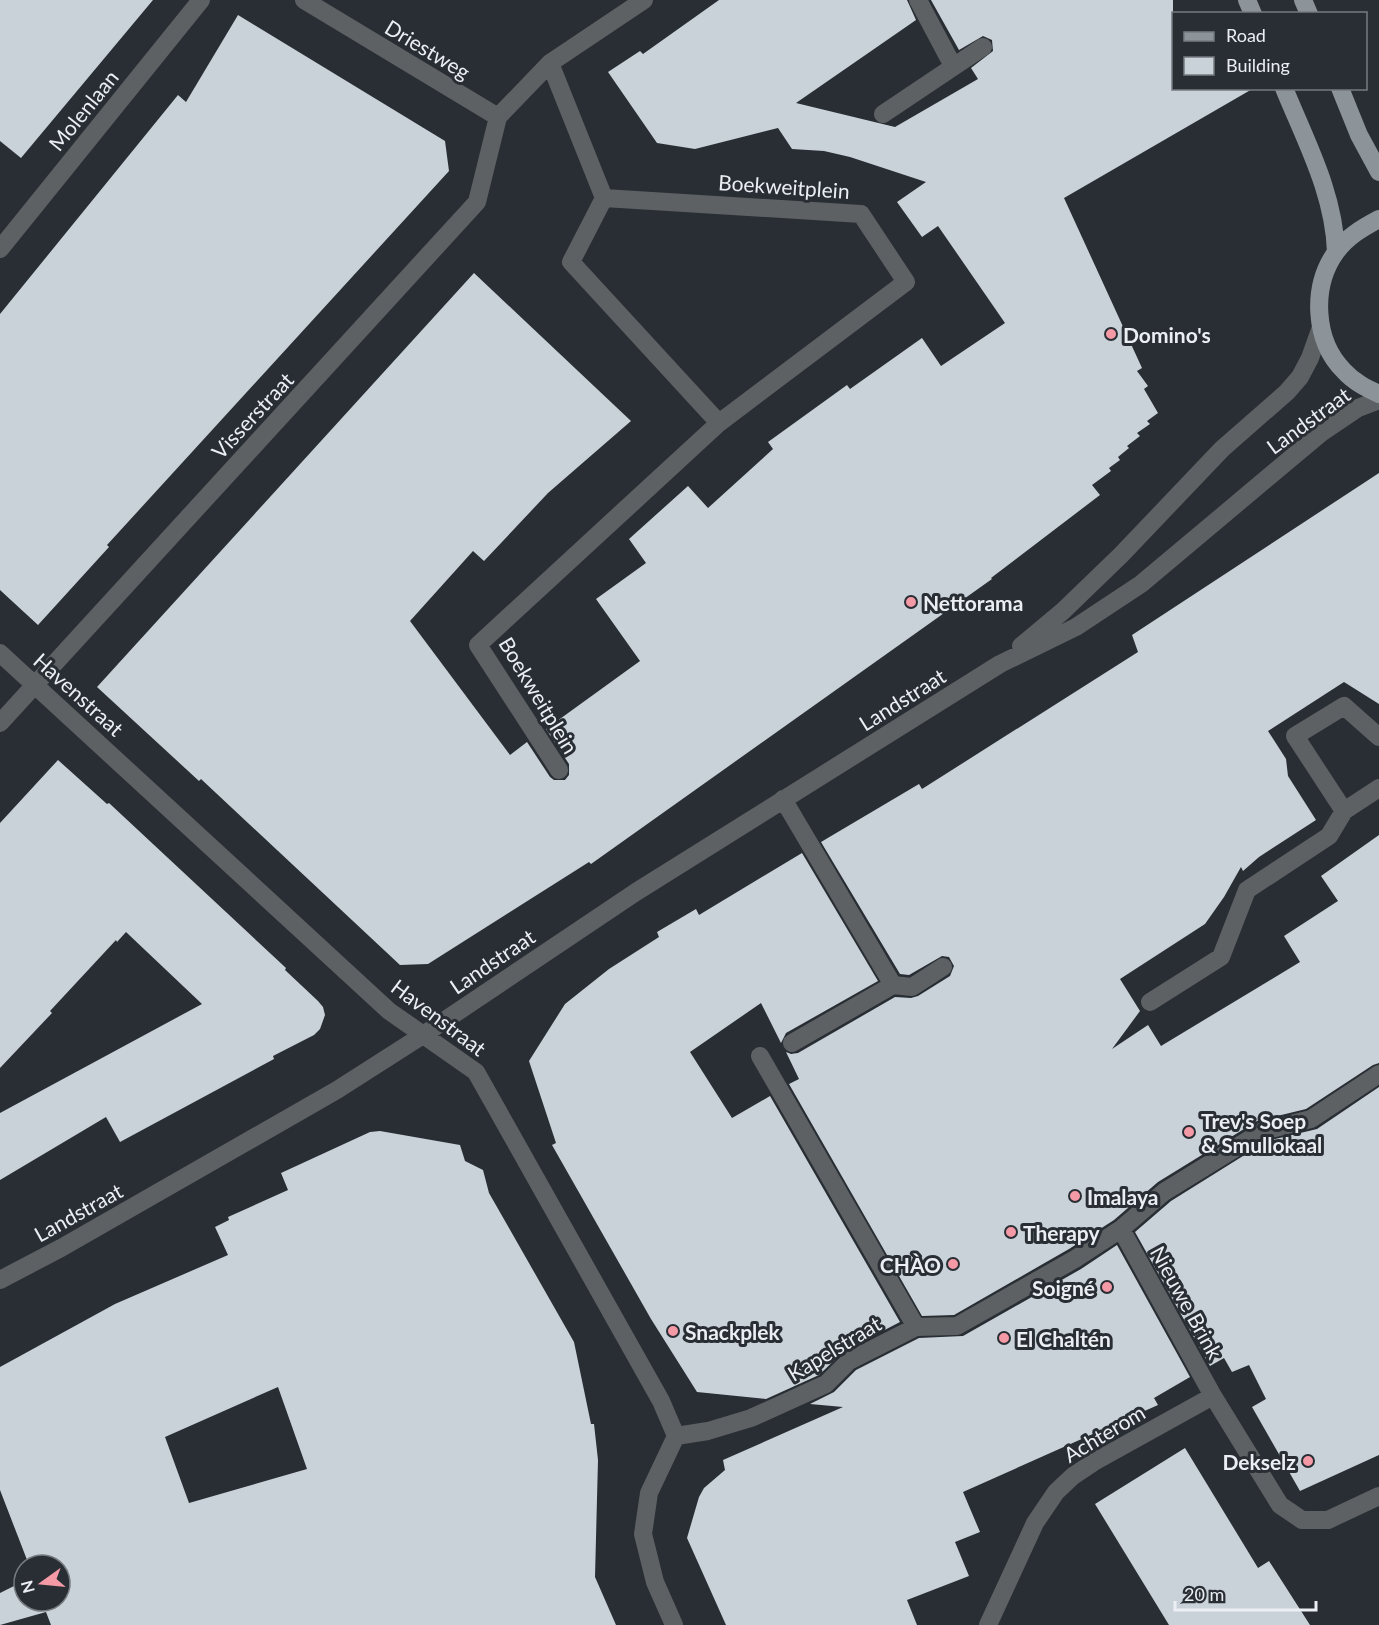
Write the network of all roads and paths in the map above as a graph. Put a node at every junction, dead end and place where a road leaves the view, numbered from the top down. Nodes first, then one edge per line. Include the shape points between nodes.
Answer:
1 (201, 0) edge
2 (304, 0) edge
3 (644, 0) edge
4 (918, 0) edge
5 (983, 47) dead end
6 (550, 63) junction
7 (953, 66) junction
8 (1285, 90) edge
9 (1342, 90) edge
10 (883, 114) dead end
11 (498, 117) junction
12 (1379, 172) edge
13 (604, 198) junction
14 (1379, 219) edge
15 (0, 249) edge
16 (1336, 252) junction
17 (1321, 327) junction
18 (1379, 394) edge
19 (1379, 400) edge
20 (719, 423) junction
21 (0, 653) edge
22 (1000, 664) junction
23 (35, 683) junction
24 (0, 723) edge
25 (1379, 737) edge
26 (559, 771) dead end
27 (1379, 788) edge
28 (783, 799) junction
29 (1344, 811) junction
30 (943, 967) dead end
31 (893, 985) junction
32 (1150, 1002) dead end
33 (423, 1035) junction
34 (792, 1043) dead end
35 (760, 1056) dead end
36 (1379, 1074) edge
37 (1121, 1229) junction
38 (0, 1280) edge
39 (916, 1327) junction
40 (1213, 1396) junction
41 (676, 1436) junction
42 (1379, 1496) edge
43 (675, 1625) edge
44 (988, 1625) edge

1 - 15 street, Molenlaan
2 - 11 street, Driestweg
3 - 6 street
4 - 7 street
5 - 7 street
6 - 11 street
6 - 13 street
7 - 10 street
8 - 16 main road via 1325,186
9 - 12 main road
11 - 23 street, Visserstraat via 477,202
13 - 20 street via 571,262
13 - 20 street, Boekweitplein via 861,214 906,282
14 - 16 main road via 1356,231
16 - 17 main road via 1318,301
17 - 18 main road via 1329,351 1344,371
17 - 22 street, Landstraat via 1310,358 1287,392 1222,450 1063,611
19 - 22 street, Landstraat via 1358,408 1321,433 1141,584 1076,627
20 - 26 street, Boekweitplein via 478,645
21 - 23 street, Havenstraat
22 - 28 street, Landstraat
23 - 24 street, Visserstraat
23 - 33 street, Havenstraat via 389,1011
25 - 29 street via 1344,706 1295,736
27 - 29 street
28 - 31 street
28 - 33 street, Landstraat
29 - 32 street via 1329,836 1247,890 1221,957
30 - 31 street via 912,987
31 - 34 street
33 - 38 street, Landstraat via 337,1090
33 - 41 street, Havenstraat via 476,1072 661,1401
35 - 39 street
36 - 37 street, Kapelstraat via 1311,1119 1263,1131 1164,1192
37 - 39 street, Kapelstraat via 957,1326
37 - 40 street, Nieuwe Brink
39 - 41 street, Kapelstraat via 849,1361 826,1384 751,1418
40 - 42 street, Nieuwe Brink via 1280,1505 1302,1520 1328,1520
40 - 44 street, Achterom via 1094,1462 1056,1492 1035,1523
41 - 43 street via 649,1493 643,1534 655,1581

